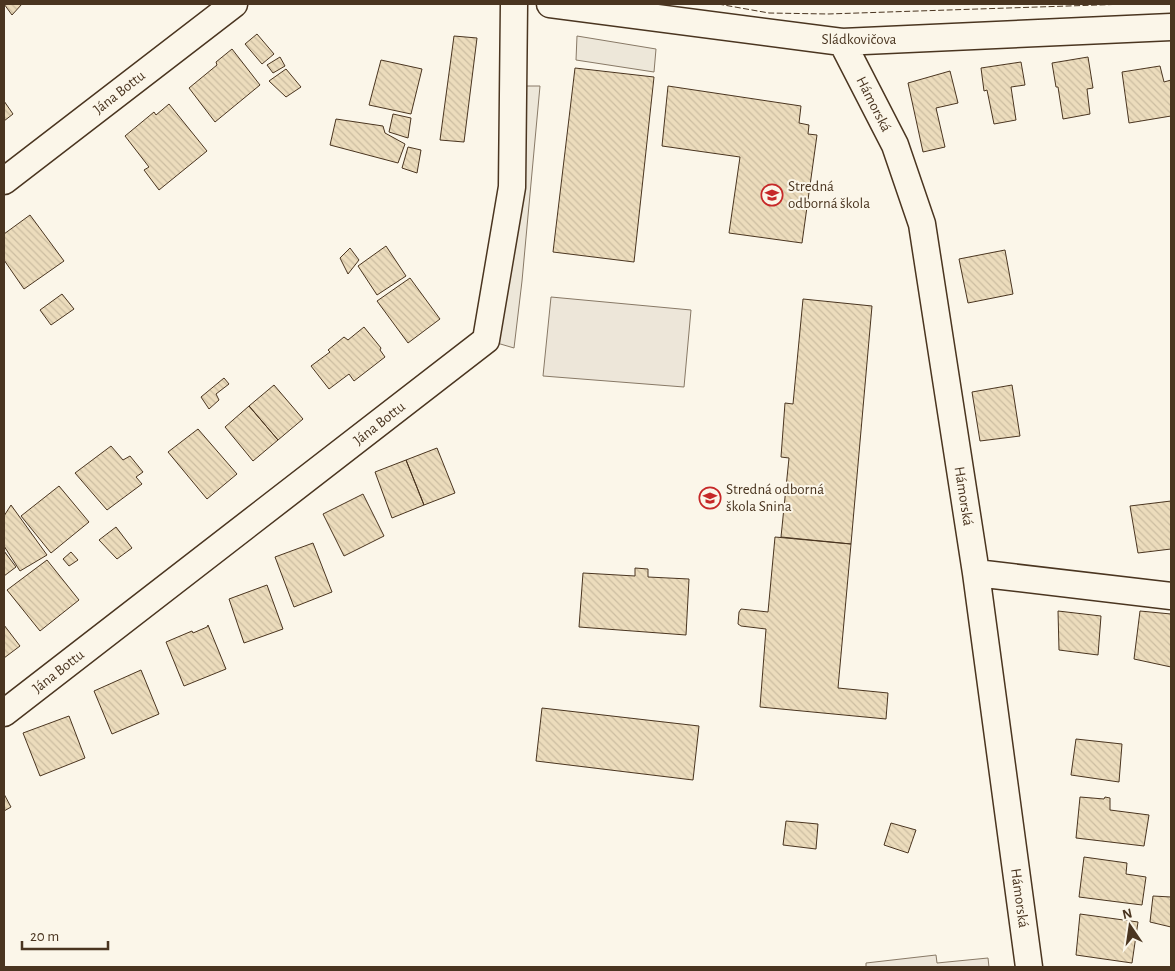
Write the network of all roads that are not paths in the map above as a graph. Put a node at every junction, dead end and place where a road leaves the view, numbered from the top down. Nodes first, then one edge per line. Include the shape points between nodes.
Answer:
1 (234, 4) edge
2 (514, 4) edge
3 (550, 4) edge
4 (1171, 27) edge
5 (842, 42) junction
6 (4, 181) edge
7 (976, 573) junction
8 (1171, 596) edge
9 (4, 713) edge
10 (1029, 967) edge

1 - 6 street, Jána Bottu
2 - 9 street, Jána Bottu via 512,187 486,340
3 - 5 street, Sládkovičova
4 - 5 street, Sládkovičova
5 - 7 street, Hámorská via 895,145 922,224
7 - 8 street
7 - 10 street, Hámorská

